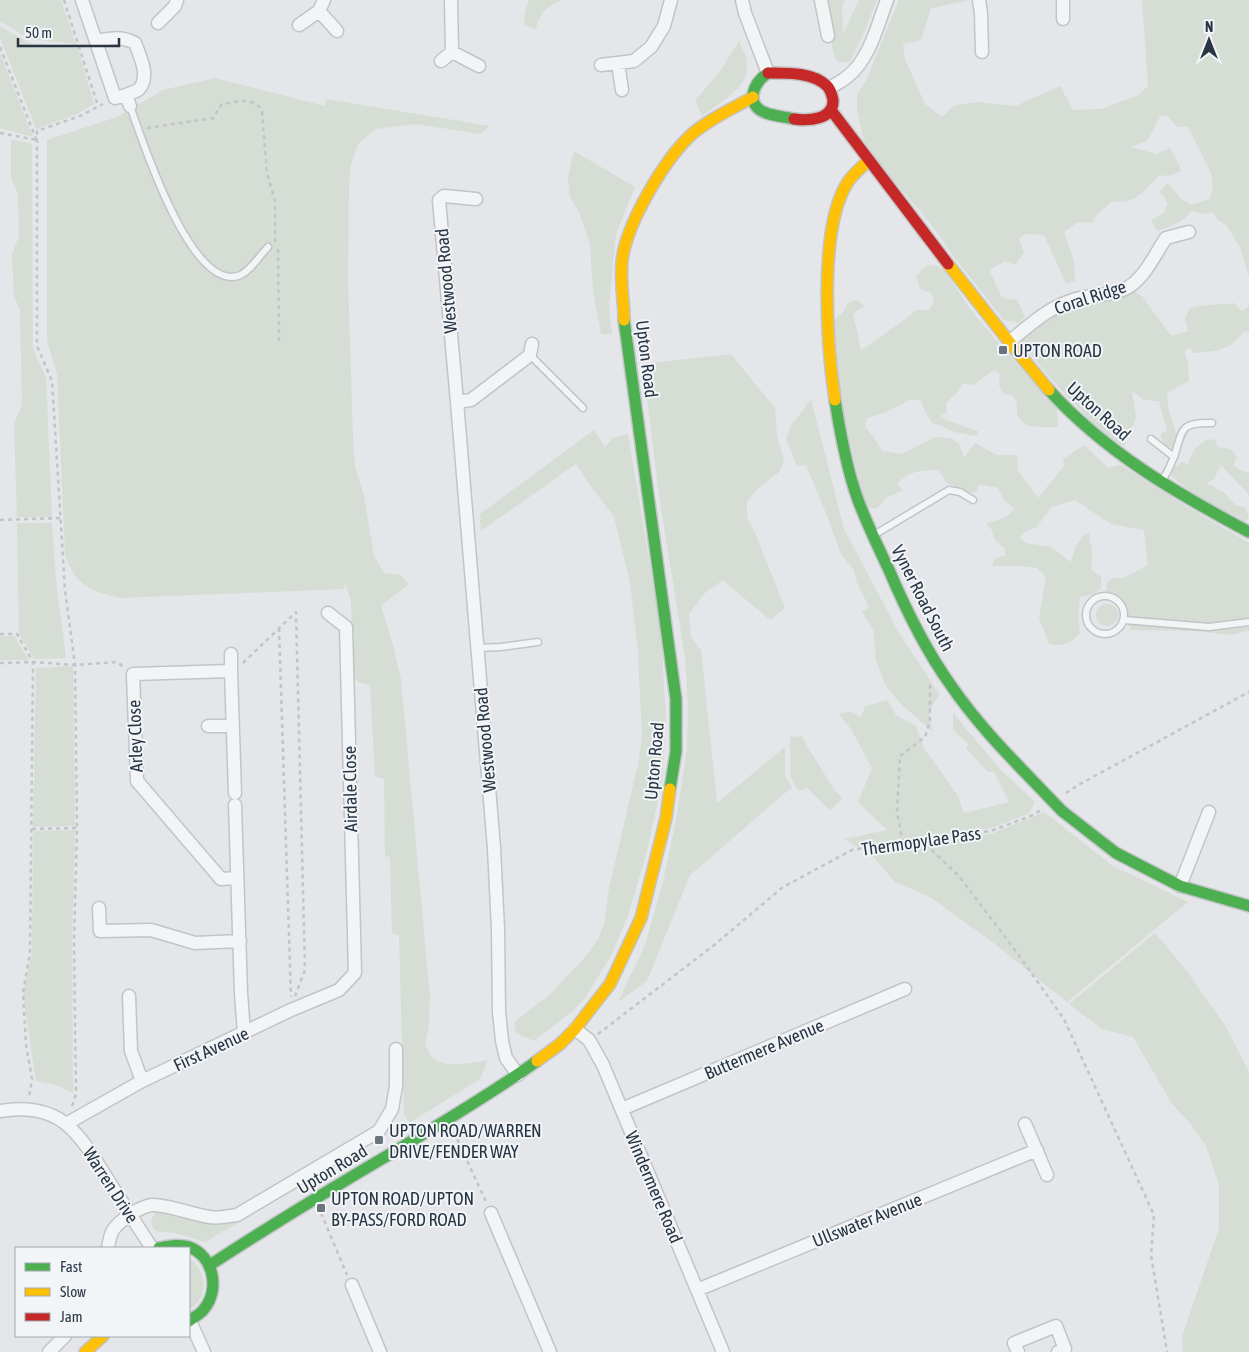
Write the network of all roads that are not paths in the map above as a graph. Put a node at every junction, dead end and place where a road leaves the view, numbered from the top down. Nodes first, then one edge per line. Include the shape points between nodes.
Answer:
1 (82, 0) edge
2 (451, 0) edge
3 (671, 0) edge
4 (742, 0) edge
5 (821, 0) edge
6 (887, 0) edge
7 (979, 0) edge
8 (1063, 0) edge
9 (173, 2) edge
10 (322, 6) edge
11 (1063, 18) dead end
12 (158, 23) dead end
13 (298, 25) dead end
14 (337, 31) dead end
15 (828, 36) dead end
16 (96, 41) junction
17 (452, 52) junction
18 (982, 52) dead end
19 (441, 61) dead end
20 (618, 63) junction
21 (601, 65) dead end
22 (479, 66) dead end
23 (768, 73) junction
24 (830, 88) junction
25 (622, 90) dead end
26 (753, 97) junction
27 (124, 100) junction
28 (831, 110) junction
29 (868, 162) junction
30 (476, 199) dead end
31 (1189, 232) dead end
32 (268, 247) dead end
33 (1010, 342) junction
34 (531, 349) joint
35 (457, 402) junction
36 (583, 408) dead end
37 (1212, 423) dead end
38 (1151, 439) dead end
39 (1174, 457) junction
40 (1161, 482) junction
41 (973, 500) dead end
42 (1249, 532) edge
43 (872, 536) junction
44 (328, 613) dead end
45 (1124, 620) junction
46 (1249, 622) edge
47 (538, 642) dead end
48 (478, 648) junction
49 (231, 654) dead end
50 (231, 672) junction
51 (208, 726) dead end
52 (233, 726) junction
53 (1209, 812) dead end
54 (237, 878) junction
55 (1180, 886) junction
56 (1249, 906) edge
57 (99, 908) dead end
58 (240, 940) junction
59 (355, 973) joint
60 (905, 989) dead end
61 (129, 996) dead end
62 (575, 1028) junction
63 (244, 1033) junction
64 (396, 1049) dead end
65 (518, 1075) junction
66 (142, 1081) junction
67 (622, 1110) junction
68 (0, 1111) edge
69 (66, 1124) junction
70 (1025, 1124) dead end
71 (1037, 1150) junction
72 (1048, 1175) dead end
73 (491, 1213) road end
74 (130, 1215) junction
75 (108, 1247) edge
76 (151, 1247) edge
77 (161, 1247) edge
78 (188, 1247) edge
79 (190, 1248) edge
80 (210, 1265) junction
81 (352, 1285) road end
82 (697, 1290) junction
83 (190, 1321) edge
84 (64, 1337) edge
85 (102, 1337) edge
86 (49, 1352) edge
87 (85, 1352) edge
88 (204, 1352) edge
89 (380, 1352) edge
90 (550, 1352) edge
91 (723, 1352) edge
92 (1018, 1352) edge
93 (1058, 1352) edge

1 - 16 street
2 - 17 street
3 - 20 street via 664,26 650,48 634,61
4 - 23 street
5 - 15 street
6 - 24 street via 869,48 848,77
7 - 18 street
8 - 11 street
9 - 12 street
10 - 13 street
10 - 14 street
16 - 27 street
16 - 27 street via 116,37 135,43 144,67 143,81
17 - 19 street
17 - 22 street
20 - 21 street
20 - 25 street
23 - 24 main road via 816,78
23 - 26 main road via 756,81
24 - 28 main road via 833,96
26 - 28 main road via 760,110 766,113 809,120 824,116
26 - 62 main road, Upton Road via 691,135 668,160 630,228 622,262 625,332 676,699 676,751 666,818 641,918 610,984
27 - 32 lane via 171,213 197,253 213,270 223,276 239,276
28 - 29 main road, Upton Road
29 - 33 main road, Upton Road
29 - 43 main road, Vyner Road South via 845,186 835,212 828,279 827,332 831,383 842,443
30 - 35 street, Westwood Road via 444,196 438,200
31 - 33 street, Coral Ridge via 1166,238 1145,270 1126,289 1078,298 1046,311
33 - 40 main road, Upton Road via 1063,407 1088,430
34 - 35 street via 471,400
34 - 36 lane
35 - 48 street, Westwood Road
37 - 39 lane via 1186,427 1179,436
38 - 39 lane
39 - 40 lane
40 - 42 main road, Upton Road
41 - 43 lane via 949,490
43 - 55 main road, Vyner Road South, bridge via 929,653 950,686 1006,753 1062,811 1116,853
44 - 59 street, Airdale Close via 346,627
45 - 45 lane via 1122,607 1107,596 1094,600 1086,610 1087,622 1100,634 1117,630
45 - 46 lane via 1209,627
47 - 48 lane
48 - 65 street, Westwood Road via 494,848 499,1012 506,1058
49 - 50 street
50 - 52 street
50 - 54 street, Arley Close via 133,674 136,781 222,879
51 - 52 street
52 - 54 street
53 - 55 street
54 - 58 street
55 - 56 main road, Vyner Road South
57 - 58 street via 100,931 151,930 194,943
58 - 63 street
59 - 63 street, First Avenue via 339,990
60 - 67 street, Buttermere Avenue
61 - 66 street via 131,1051
62 - 65 main road, Upton Road via 560,1044
62 - 67 street, Windermere Road via 589,1040
63 - 66 street, First Avenue
64 - 74 street via 392,1109 380,1131 237,1215 212,1218 151,1205
65 - 80 main road, Upton Road
66 - 69 street, First Avenue
67 - 82 street, Windermere Road
68 - 69 street via 26,1109 42,1112
69 - 74 street, Warren Drive via 85,1145
70 - 71 street
71 - 72 street
71 - 82 street, Ullswater Avenue
73 - 90 street
74 - 75 street via 112,1231
74 - 76 street, Warren Drive
77 - 78 main road via 178,1244
79 - 80 main road
80 - 83 main road via 214,1277 210,1303 202,1314
81 - 89 street
82 - 91 street, Windermere Road
83 - 88 street
84 - 86 street
85 - 87 main road
92 - 93 street via 1014,1343 1056,1326 1065,1349

